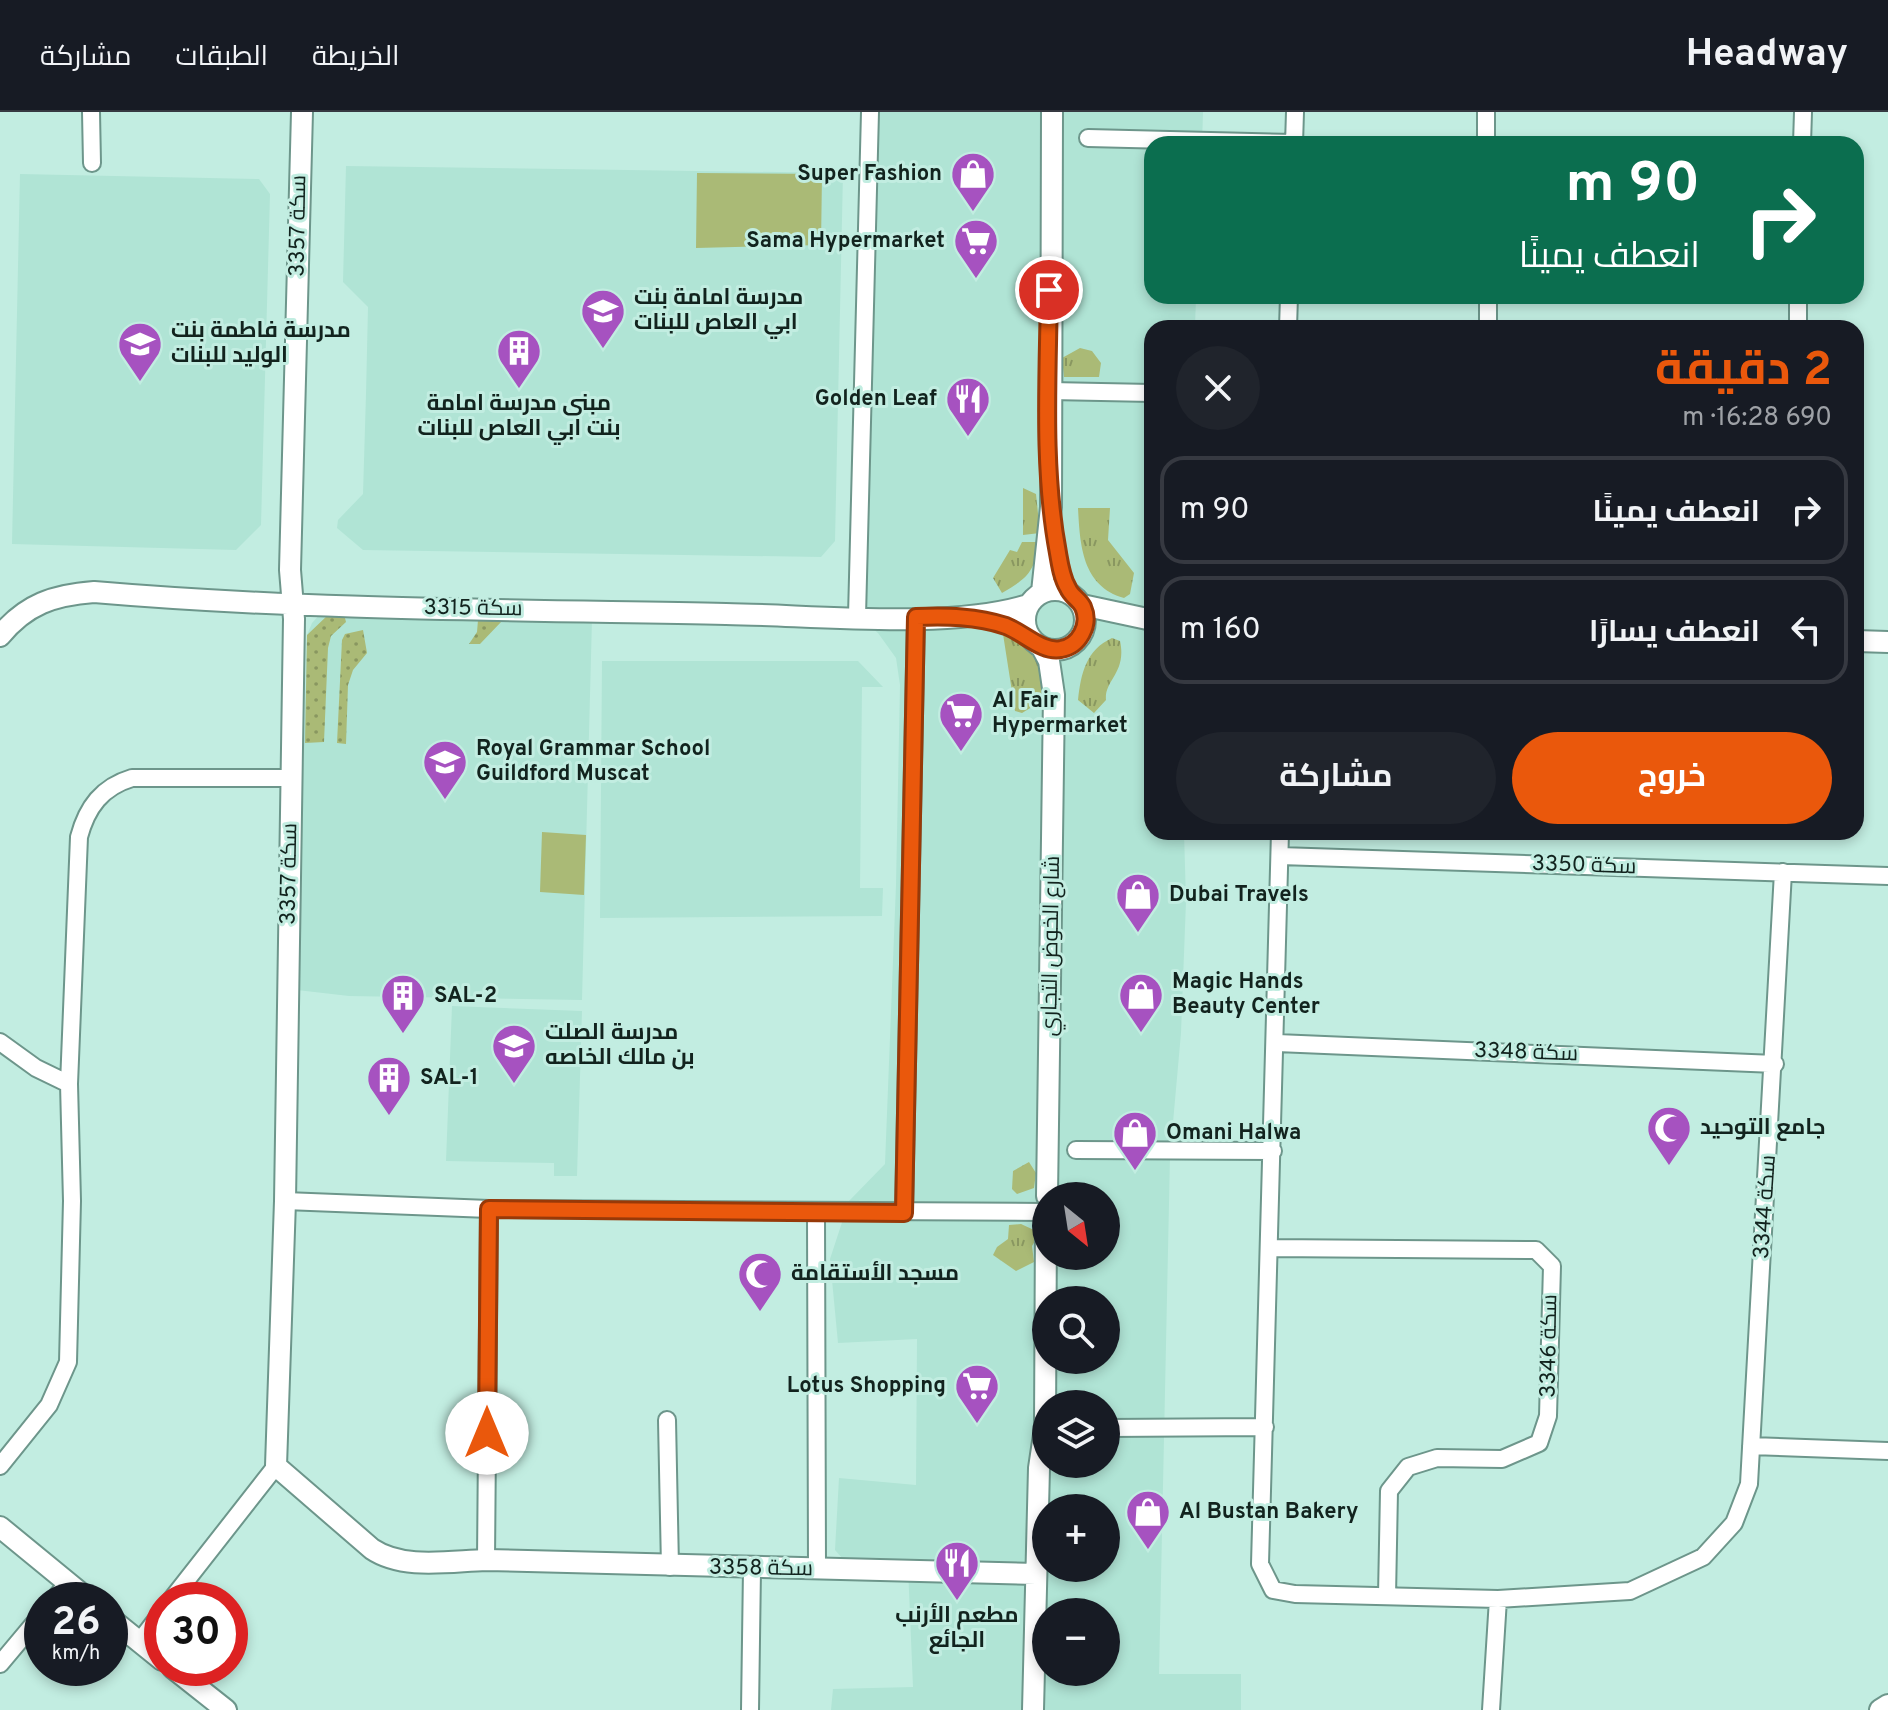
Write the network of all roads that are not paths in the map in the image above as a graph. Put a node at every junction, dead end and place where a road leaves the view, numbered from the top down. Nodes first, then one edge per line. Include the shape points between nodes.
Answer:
1 (91, 112) edge
2 (302, 112) edge
3 (870, 112) edge
4 (1052, 112) edge
5 (1295, 112) edge
6 (1486, 112) edge
7 (1803, 112) edge
8 (1294, 136) edge
9 (1486, 136) edge
10 (1802, 136) edge
11 (1088, 138) dead end
12 (1144, 139) edge
13 (92, 163) dead end
14 (1050, 391) junction
15 (1144, 393) edge
16 (1051, 507) junction
17 (1035, 598) junction
18 (1076, 599) junction
19 (293, 605) junction
20 (857, 616) junction
21 (960, 616) junction
22 (916, 617) junction
23 (1144, 618) edge
24 (1144, 622) edge
25 (0, 636) edge
26 (1077, 639) junction
27 (1035, 641) junction
28 (1864, 641) edge
29 (1888, 642) edge
30 (1054, 695) junction
31 (292, 778) junction
32 (1280, 840) edge
33 (1280, 856) junction
34 (1783, 872) junction
35 (1888, 876) edge
36 (0, 1042) edge
37 (1277, 1043) junction
38 (1775, 1064) junction
39 (69, 1084) junction
40 (1076, 1150) dead end
41 (1273, 1151) junction
42 (1047, 1182) edge
43 (285, 1201) junction
44 (489, 1209) junction
45 (1032, 1212) edge
46 (816, 1213) junction
47 (904, 1213) junction
48 (1269, 1248) junction
49 (1046, 1270) edge
50 (1046, 1390) edge
51 (667, 1420) dead end
52 (1265, 1427) junction
53 (1120, 1428) edge
54 (1751, 1446) junction
55 (1888, 1451) edge
56 (0, 1466) edge
57 (276, 1466) junction
58 (0, 1527) edge
59 (486, 1560) junction
60 (670, 1567) junction
61 (752, 1569) junction
62 (817, 1570) junction
63 (1032, 1574) edge
64 (67, 1582) edge
65 (185, 1582) edge
66 (1036, 1582) edge
67 (1387, 1596) junction
68 (1498, 1599) junction
69 (128, 1633) edge
70 (24, 1635) edge
71 (144, 1635) edge
72 (139, 1642) junction
73 (144, 1646) edge
74 (0, 1664) edge
75 (196, 1686) edge
76 (1888, 1705) edge
77 (226, 1710) edge
78 (750, 1710) edge
79 (1033, 1710) edge
80 (1491, 1710) edge
81 (1881, 1710) edge

1 - 13 street
2 - 19 street, سكة 3357
3 - 20 street
4 - 14 street
5 - 8 street
6 - 9 street
7 - 10 street
11 - 12 street
14 - 15 street
14 - 16 street
16 - 17 street
16 - 18 street
17 - 18 street via 1051,589
17 - 21 street, سكة 3315
17 - 27 street via 1025,615
18 - 23 street
18 - 26 street
19 - 20 street, سكة 3315
19 - 25 street, سكة 3315 via 66,594 30,607
19 - 31 street, سكة 3357
20 - 22 street, سكة 3315
21 - 22 street, سكة 3315
21 - 27 street, سكة 3315
22 - 47 street
24 - 26 street
26 - 27 street via 1052,650
26 - 30 street, شارع الخوض التجاري
27 - 30 street, شارع الخوض التجاري via 1049,661
28 - 29 street
30 - 42 street, شارع الخوض التجاري
31 - 39 street via 132,778 112,784 84,817
31 - 43 street, سكة 3357
32 - 33 street
33 - 34 street, سكة 3350
33 - 37 street
34 - 35 street, سكة 3350
34 - 38 street, سكة 3344
36 - 39 street
37 - 38 street, سكة 3348
37 - 41 street
38 - 54 street, سكة 3344
39 - 56 street via 68,1362 49,1405
40 - 41 street
41 - 48 street
43 - 44 street
43 - 57 street, سكة 3357
44 - 46 street
44 - 59 street
45 - 47 street
46 - 47 street
46 - 62 street
48 - 52 street
48 - 67 street, سكة 3346 via 1536,1250 1552,1266 1548,1416 1539,1443 1502,1459 1437,1458 1408,1467 1389,1491
49 - 50 street
51 - 60 street
52 - 53 street
52 - 67 street, سكة 3344 via 1260,1564 1273,1590
54 - 55 street
54 - 68 street, سكة 3344 via 1749,1484 1734,1523 1703,1557 1630,1591
57 - 59 street, سكة 3358 via 387,1559
57 - 65 street
58 - 64 street
59 - 60 street, سكة 3358
60 - 61 street, سكة 3358
61 - 62 street, سكة 3358
61 - 78 street
62 - 63 street, سكة 3358
66 - 79 street
67 - 68 street, سكة 3344
68 - 80 street
69 - 72 street
70 - 74 street
71 - 72 street
72 - 73 street
75 - 77 street
76 - 81 street

